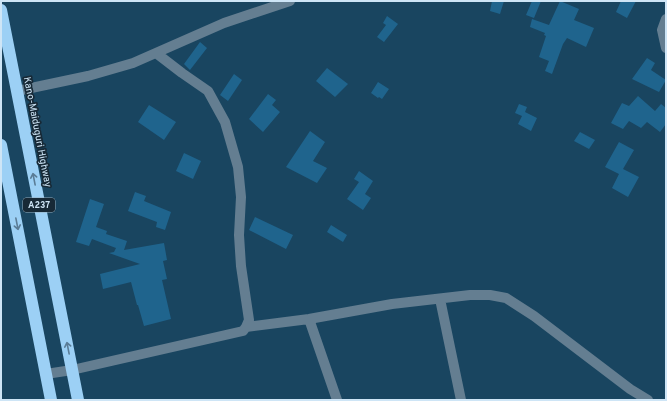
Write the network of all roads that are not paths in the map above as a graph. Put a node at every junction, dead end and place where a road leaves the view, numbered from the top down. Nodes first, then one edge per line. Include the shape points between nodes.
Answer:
1 (290, 1) edge
2 (1, 10) edge
3 (666, 19) edge
4 (666, 48) edge
5 (156, 53) junction
6 (17, 90) junction
7 (1, 145) edge
8 (440, 299) junction
9 (310, 319) junction
10 (246, 327) junction
11 (72, 370) junction
12 (46, 374) junction
13 (51, 400) edge
14 (78, 400) edge
15 (336, 400) edge
16 (461, 400) edge
17 (648, 400) edge

1 - 5 street via 224,23
2 - 6 highway, Kano-Maiduguri Highway / A237
3 - 4 street via 662,30
5 - 6 street via 133,63 88,76
5 - 10 street via 208,91 225,122 238,167 241,197 240,266 249,320
11 -> 6 highway, Kano-Maiduguri Highway / A237
7 -> 12 highway, A237
8 - 9 street via 392,304
8 - 16 street
8 - 17 street via 470,295 506,298
9 - 10 street
9 - 15 street
10 - 11 street via 243,331
11 - 12 street
11 - 14 highway, Kano-Maiduguri Highway / A237
12 - 13 highway, A237

